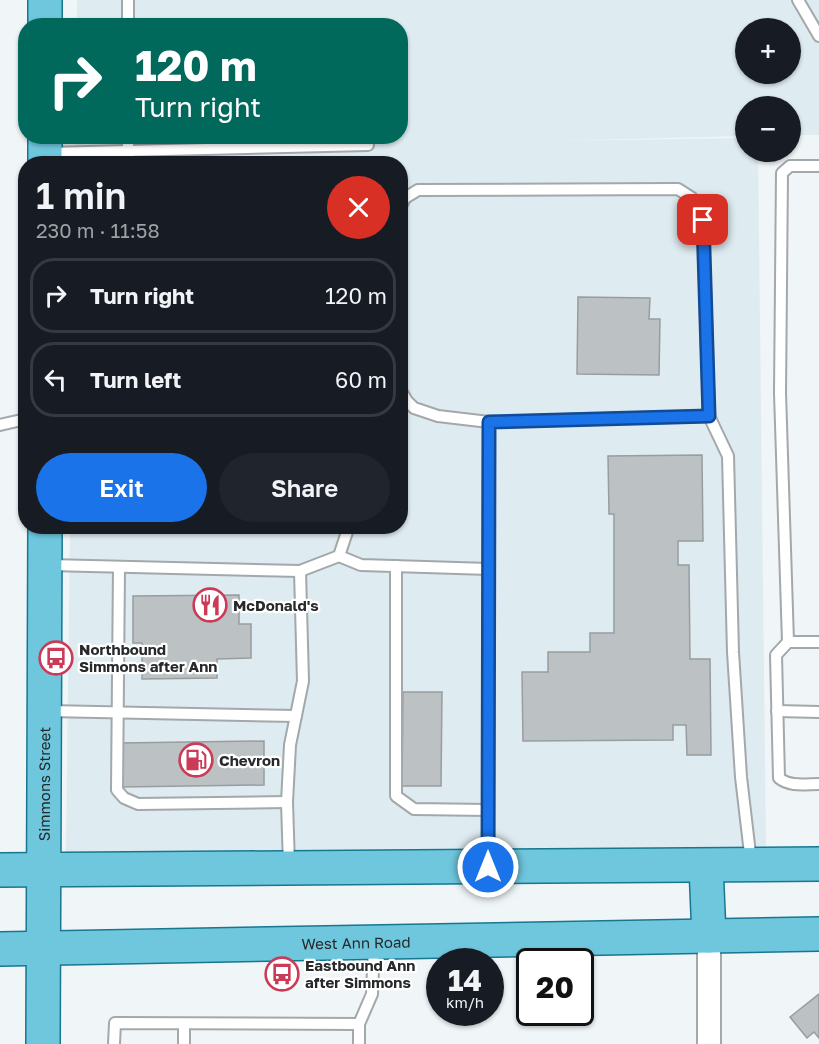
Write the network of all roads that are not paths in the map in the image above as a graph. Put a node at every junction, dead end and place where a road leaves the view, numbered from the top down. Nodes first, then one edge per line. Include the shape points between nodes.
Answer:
1 (45, 0) edge
2 (128, 0) edge
3 (798, 0) edge
4 (45, 18) edge
5 (128, 18) edge
6 (819, 36) edge
7 (128, 144) edge
8 (368, 145) dead end
9 (45, 151) edge
10 (128, 151) junction
11 (128, 156) edge
12 (819, 166) edge
13 (408, 196) edge
14 (408, 402) edge
15 (709, 416) junction
16 (18, 421) edge
17 (489, 422) junction
18 (0, 425) edge
19 (45, 534) edge
20 (346, 534) edge
21 (339, 556) junction
22 (45, 565) junction
23 (396, 566) junction
24 (119, 567) junction
25 (489, 569) junction
26 (300, 572) junction
27 (788, 642) junction
28 (819, 642) edge
29 (45, 711) junction
30 (777, 711) junction
31 (118, 712) junction
32 (819, 712) edge
33 (296, 716) junction
34 (819, 784) edge
35 (287, 802) junction
36 (488, 810) junction
37 (819, 864) edge
38 (706, 866) junction
39 (751, 866) junction
40 (488, 867) junction
41 (289, 869) junction
42 (0, 870) edge
43 (44, 870) junction
44 (819, 934) edge
45 (709, 936) junction
46 (374, 942) junction
47 (0, 949) edge
48 (44, 949) junction
49 (184, 1023) junction
50 (359, 1024) junction
51 (43, 1044) edge
52 (114, 1044) edge
53 (184, 1044) edge
54 (359, 1044) edge
55 (709, 1044) edge

1 - 4 main road
2 - 5 lane
3 - 6 lane
7 - 10 lane
8 - 10 lane
9 - 10 lane
10 - 11 lane
12 - 27 lane via 790,166 782,173 780,393
13 - 15 lane via 418,190 678,189 692,198 703,220
14 - 17 lane via 438,416
15 - 17 lane
15 - 39 lane via 728,456 733,652
16 - 18 lane
17 - 25 lane
19 - 22 main road, Simmons Street
20 - 21 lane
21 - 23 lane via 361,565
21 - 26 lane
22 - 24 lane
22 - 29 main road, Simmons Street
23 - 25 lane
23 - 36 lane via 396,796 414,809
24 - 26 lane
24 - 31 lane
25 - 36 lane
26 - 33 lane via 303,681
27 - 28 lane
27 - 30 lane via 776,655
29 - 31 lane
29 - 43 main road, Simmons Street
30 - 32 lane
30 - 34 lane via 779,778 785,783
31 - 33 lane
31 - 35 lane via 117,790 124,798 138,804
33 - 35 lane
35 - 41 lane
36 - 40 lane
37 - 39 main road
38 - 39 main road
38 - 40 main road
38 - 45 main road
40 - 41 main road
41 - 43 main road
42 - 43 main road
43 - 48 main road, Simmons Street
44 - 45 main road, West Ann Road
45 - 46 main road, West Ann Road
45 - 55 street
46 - 48 main road, West Ann Road
46 - 50 lane via 372,994
47 - 48 main road, West Ann Road
48 - 51 main road, Simmons Street
49 - 50 lane
49 - 52 lane via 115,1023
49 - 53 lane
50 - 54 lane

